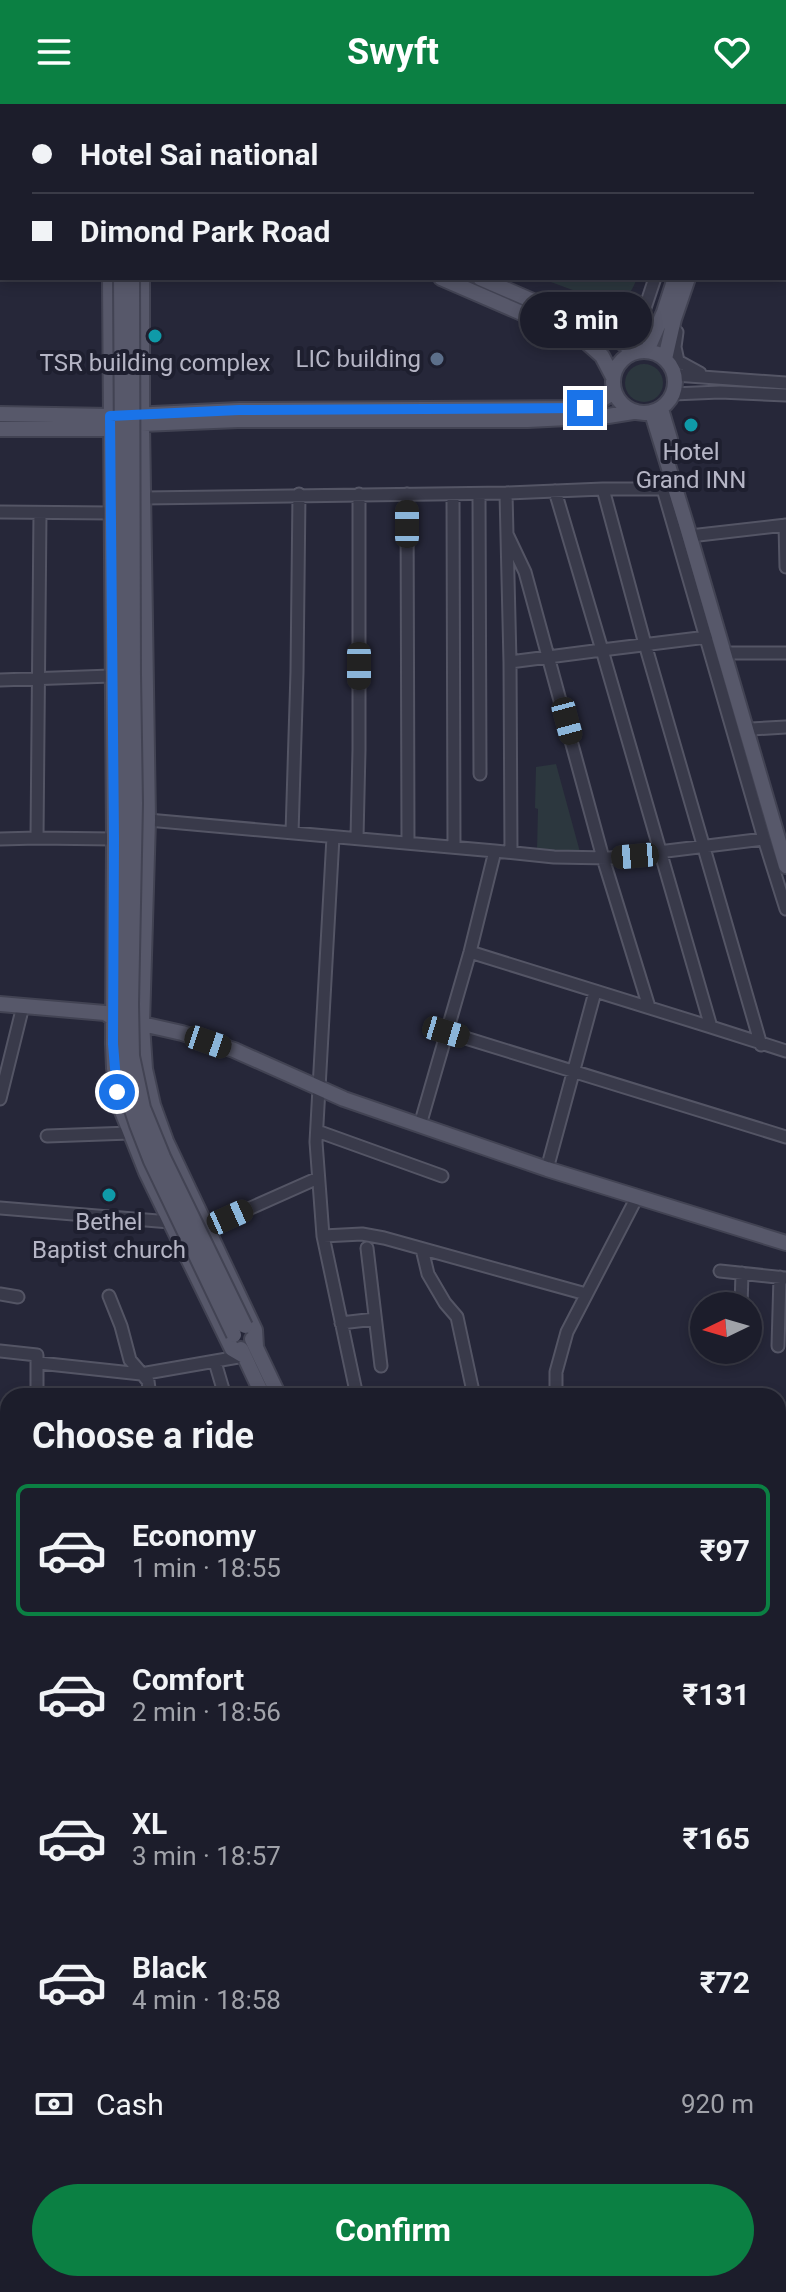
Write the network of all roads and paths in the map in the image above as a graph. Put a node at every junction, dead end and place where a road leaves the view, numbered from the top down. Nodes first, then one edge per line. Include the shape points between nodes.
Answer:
1 (110, 280) edge
2 (121, 280) edge
3 (132, 280) edge
4 (142, 280) edge
5 (446, 280) edge
6 (485, 280) edge
7 (654, 280) edge
8 (674, 280) edge
9 (687, 280) edge
10 (680, 299) junction
11 (641, 351) junction
12 (665, 359) junction
13 (675, 375) junction
14 (708, 377) junction
15 (786, 383) edge
16 (613, 385) junction
17 (673, 394) junction
18 (786, 395) edge
19 (656, 411) junction
20 (633, 412) junction
21 (0, 414) edge
22 (142, 418) junction
23 (110, 422) junction
24 (0, 429) edge
25 (603, 489) junction
26 (555, 491) junction
27 (506, 493) junction
28 (299, 494) junction
29 (359, 494) junction
30 (407, 494) junction
31 (453, 494) junction
32 (479, 494) junction
33 (144, 498) junction
34 (0, 512) edge
35 (40, 513) junction
36 (112, 513) junction
37 (786, 525) edge
38 (507, 534) junction
39 (693, 536) junction
40 (786, 567) edge
41 (707, 637) junction
42 (645, 644) junction
43 (602, 650) junction
44 (730, 653) junction
45 (786, 653) edge
46 (549, 658) junction
47 (510, 662) junction
48 (111, 676) junction
49 (37, 679) junction
50 (0, 680) edge
51 (786, 727) edge
52 (751, 729) junction
53 (480, 774) dead end
54 (148, 820) junction
55 (292, 833) junction
56 (333, 837) junction
57 (37, 838) junction
58 (357, 838) junction
59 (0, 839) edge
60 (114, 839) junction
61 (764, 839) junction
62 (408, 842) junction
63 (786, 843) edge
64 (454, 847) junction
65 (704, 848) junction
66 (495, 851) junction
67 (511, 852) junction
68 (660, 853) junction
69 (603, 858) junction
70 (786, 866) edge
71 (786, 909) edge
72 (470, 952) junction
73 (595, 992) junction
74 (0, 1004) edge
75 (649, 1007) junction
76 (22, 1010) junction
77 (0, 1012) edge
78 (113, 1018) junction
79 (142, 1024) junction
80 (711, 1027) junction
81 (446, 1032) junction
82 (761, 1045) junction
83 (786, 1051) edge
84 (573, 1071) junction
85 (318, 1088) junction
86 (0, 1099) edge
87 (420, 1125) junction
88 (317, 1131) junction
89 (130, 1133) junction
90 (47, 1136) dead end
91 (786, 1137) edge
92 (547, 1169) junction
93 (442, 1176) dead end
94 (318, 1178) junction
95 (637, 1197) junction
96 (0, 1208) edge
97 (170, 1222) junction
98 (208, 1227) junction
99 (323, 1236) junction
100 (786, 1244) edge
101 (367, 1248) dead end
102 (422, 1249) junction
103 (720, 1271) dead end
104 (742, 1273) junction
105 (783, 1278) edge
106 (741, 1292) edge
107 (0, 1294) edge
108 (586, 1294) junction
109 (109, 1296) dead end
110 (18, 1297) dead end
111 (375, 1319) junction
112 (341, 1323) junction
113 (240, 1330) junction
114 (778, 1346) dead end
115 (0, 1351) edge
116 (250, 1351) junction
117 (215, 1362) junction
118 (39, 1363) junction
119 (381, 1366) dead end
120 (141, 1374) junction
121 (37, 1388) edge
122 (149, 1388) edge
123 (223, 1388) edge
124 (261, 1388) edge
125 (274, 1388) edge
126 (355, 1388) edge
127 (472, 1388) edge
128 (556, 1388) edge

1 - 23 main road
2 - 113 main road, bridge via 120,1048 137,1125
3 - 113 main road, bridge via 132,1056 143,1108
4 - 22 main road
5 - 16 main road via 584,340 602,356
6 - 11 main road
7 - 11 street via 644,311
8 - 11 main road via 664,312
9 - 10 main road
10 - 12 main road
10 - 14 street via 678,361
11 - 12 main road
11 - 16 main road via 621,361
12 - 13 main road
13 - 14 street
13 - 17 main road
14 - 15 street
16 - 20 main road via 618,401
16 - 22 main road via 585,408 239,410
17 - 18 street
17 - 19 main road
19 - 20 main road
19 - 39 main road
20 - 22 main road via 528,420
21 - 23 main road
22 - 23 main road
22 - 33 main road
23 - 24 main road
23 - 36 main road
25 - 26 street
25 - 41 street via 658,488 666,493
25 - 42 street
26 - 27 street
26 - 43 street
27 - 32 street
27 - 38 street
28 - 29 street
28 - 33 street
28 - 55 street
29 - 30 street
29 - 58 street
30 - 31 street
30 - 62 street
31 - 32 street
31 - 64 street
32 - 53 street
33 - 54 main road
34 - 35 street
35 - 36 street
35 - 49 street
36 - 48 main road
37 - 39 street
37 - 40 street
38 - 46 street via 525,572
38 - 47 street
39 - 44 main road
39 - 70 main road
41 - 42 street
41 - 61 street
42 - 43 street
42 - 65 street
43 - 46 street
43 - 68 street
44 - 45 street
44 - 52 main road
46 - 47 street
46 - 69 street
47 - 67 street
48 - 49 street
48 - 60 main road
49 - 50 street
49 - 57 street
51 - 52 street
52 - 63 main road
54 - 55 street
54 - 79 main road
55 - 56 street
56 - 58 street
56 - 85 street
57 - 59 street
57 - 60 street
58 - 62 street
60 - 78 main road
61 - 65 street
61 - 71 street
62 - 64 street
64 - 66 street
65 - 68 street
65 - 82 street
66 - 67 street
66 - 72 street
67 - 69 street
68 - 69 street
68 - 80 street
69 - 75 street
72 - 73 street
72 - 81 street
73 - 75 street
73 - 84 street
74 - 76 main road
75 - 80 street
76 - 77 main road
76 - 78 main road
76 - 86 street
78 - 79 street
78 - 89 main road via 117,1092
79 - 85 main road via 234,1050
79 - 98 main road via 153,1105
80 - 82 street
81 - 84 street
81 - 87 street
82 - 83 street
84 - 91 street
84 - 92 street
85 - 87 main road
85 - 88 street
87 - 92 main road
88 - 93 street
88 - 94 street
89 - 90 street
89 - 97 main road
92 - 95 main road
94 - 98 street
94 - 99 street
95 - 100 main road
95 - 108 street
96 - 97 street
97 - 116 main road via 232,1349
98 - 116 main road via 255,1330
99 - 102 street via 369,1235
99 - 112 street
101 - 111 street
102 - 108 street
102 - 127 street via 428,1274 457,1317
103 - 104 street
104 - 105 street
104 - 106 street
105 - 114 street
107 - 110 street
108 - 128 street via 561,1347
109 - 120 street via 130,1360
111 - 112 street
111 - 119 street
112 - 126 street
113 - 116 main road
115 - 118 street via 31,1353
116 - 117 street
116 - 124 main road
116 - 125 main road
117 - 120 street
117 - 123 street
118 - 120 street
118 - 121 street
120 - 122 street

